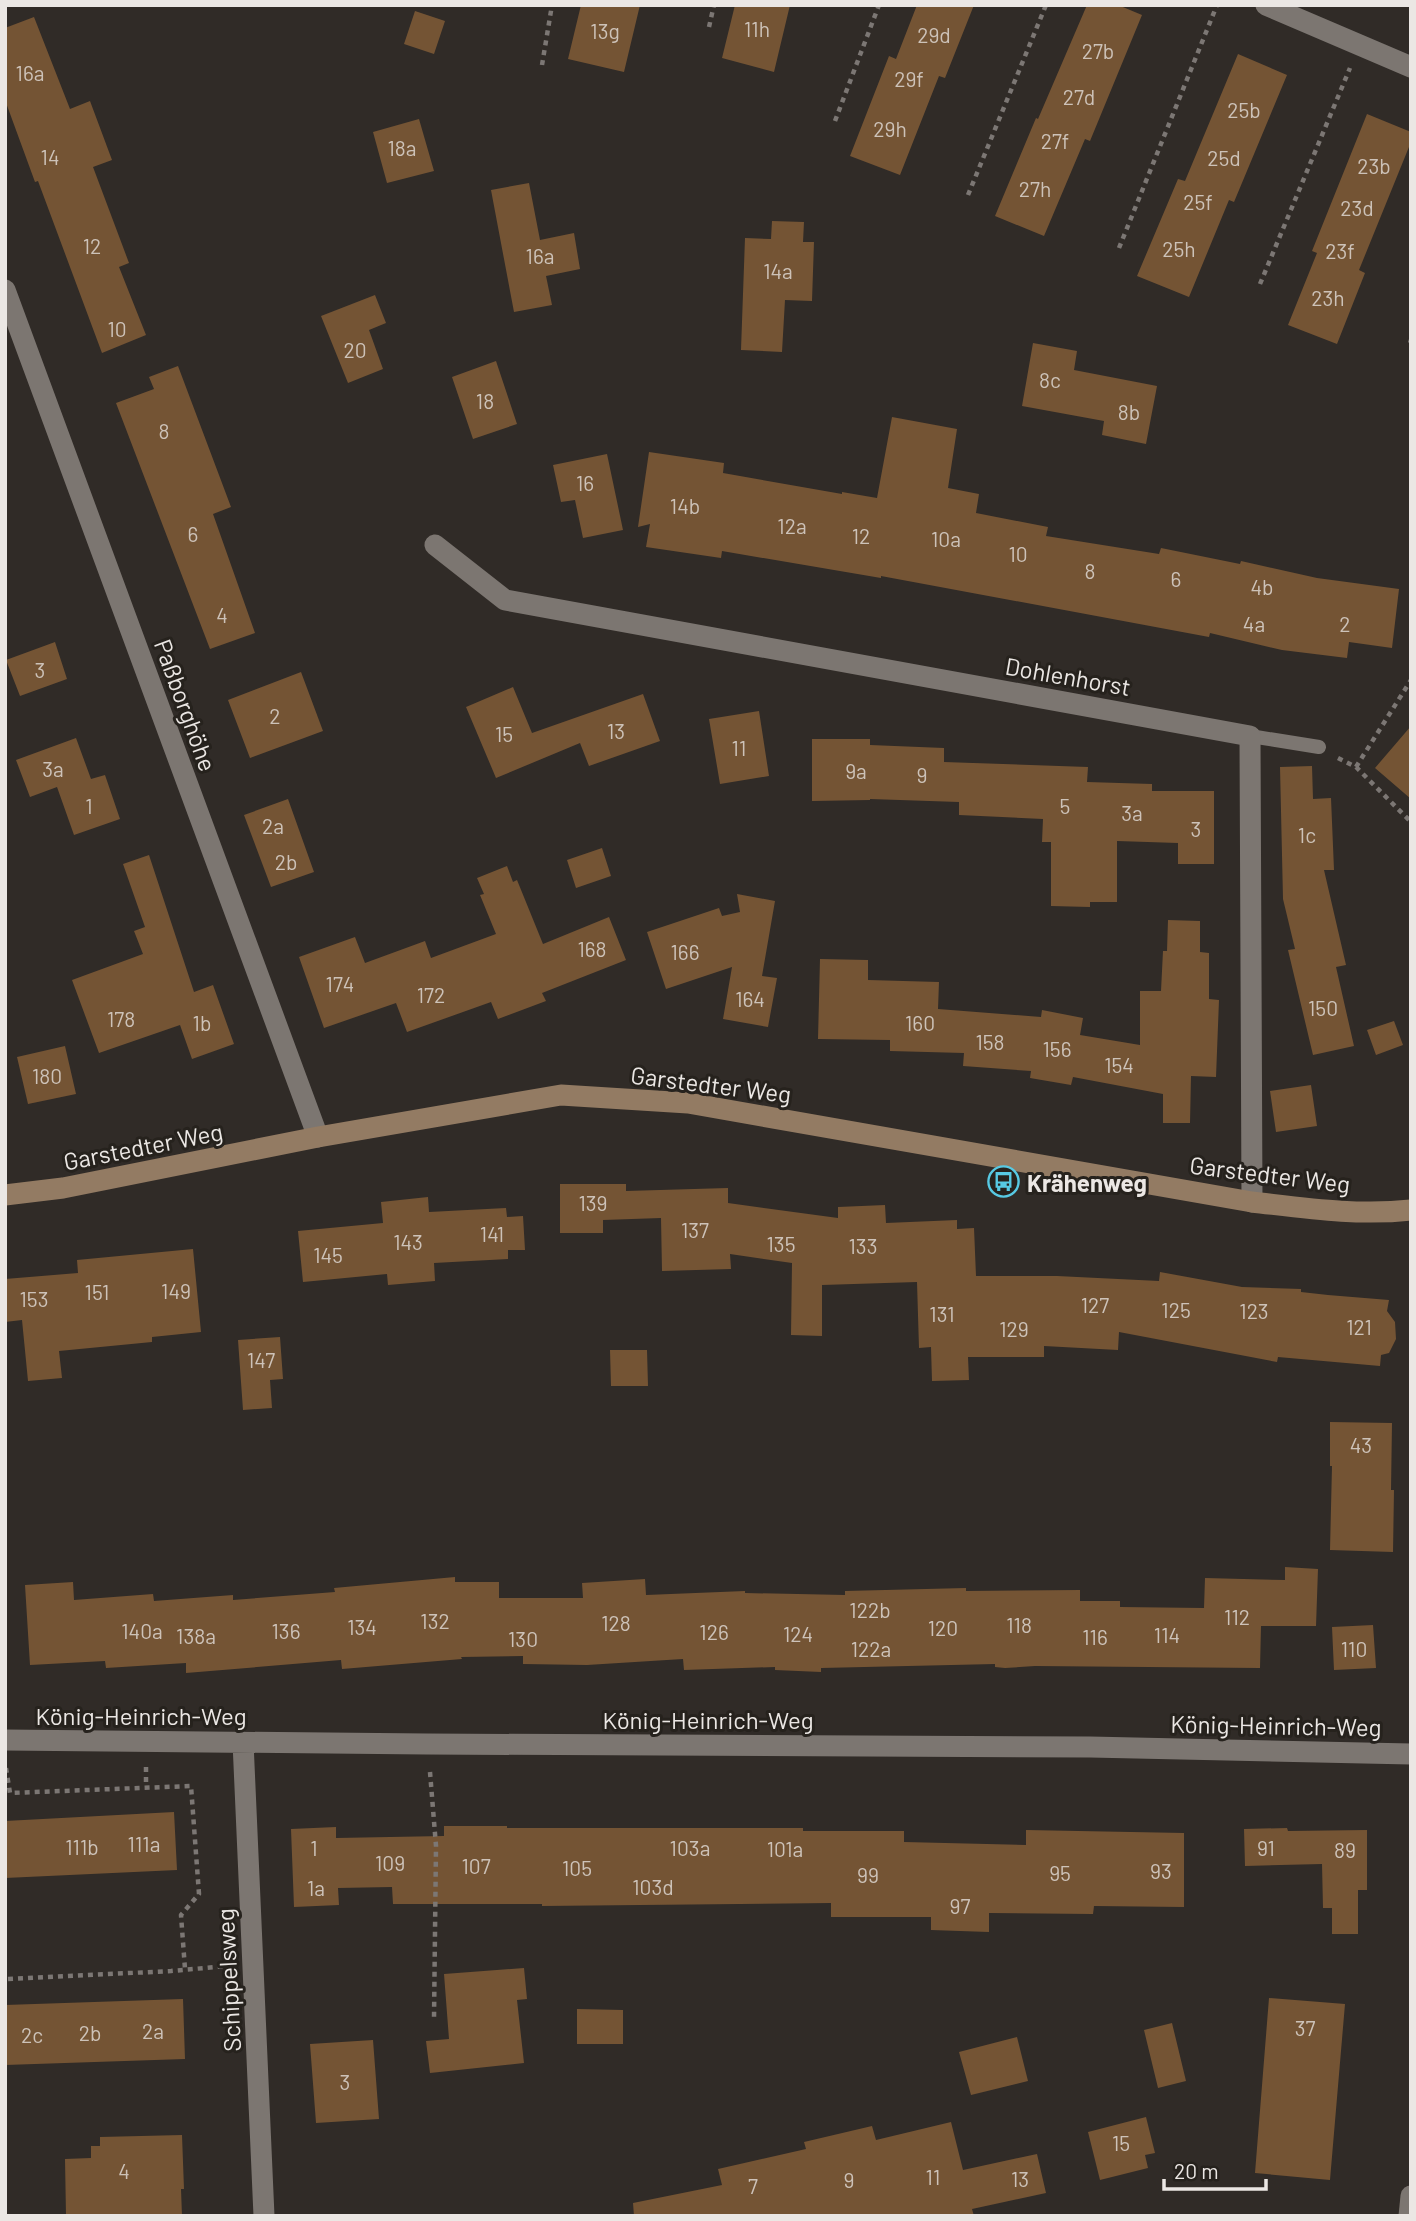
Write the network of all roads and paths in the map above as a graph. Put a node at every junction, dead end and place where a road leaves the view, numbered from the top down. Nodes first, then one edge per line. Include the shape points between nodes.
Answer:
1 (552, 5) edge
2 (713, 5) edge
3 (879, 5) edge
4 (1045, 5) edge
5 (1217, 5) edge
6 (1266, 5) edge
7 (709, 27) dead end
8 (1360, 46) junction
9 (542, 65) dead end
10 (1411, 66) edge
11 (835, 121) dead end
12 (968, 195) dead end
13 (1119, 248) dead end
14 (1260, 284) dead end
15 (5, 290) edge
16 (435, 545) dead end
17 (1411, 680) edge
18 (1250, 736) junction
19 (1319, 747) joint
20 (1356, 767) junction
21 (1411, 822) edge
22 (318, 1137) junction
23 (5, 1195) edge
24 (1252, 1202) junction
25 (1411, 1210) edge
26 (5, 1740) edge
27 (243, 1742) junction
28 (427, 1744) junction
29 (1411, 1754) edge
30 (5, 1764) edge
31 (254, 1964) junction
32 (185, 1969) junction
33 (8, 1979) dead end
34 (434, 2019) dead end
35 (1411, 2196) edge
36 (264, 2216) edge
37 (1409, 2216) edge

1 - 9 path
2 - 7 path
3 - 11 path
4 - 12 path
5 - 13 path
6 - 8 street
8 - 10 street
8 - 14 path
15 - 22 street, Paßborghöhe
16 - 18 street, Dohlenhorst via 505,600
17 - 20 path
18 - 19 lane
18 - 24 street
19 - 20 path
20 - 21 path
22 - 23 main road, Garstedter Weg via 63,1188
22 - 24 main road, Garstedter Weg via 561,1096 688,1103
24 - 25 main road, Garstedter Weg via 1335,1212
26 - 27 street, König-Heinrich-Weg
27 - 28 street, König-Heinrich-Weg
27 - 31 street, Schippelsweg
28 - 29 street, König-Heinrich-Weg via 1076,1746
28 - 34 path via 436,1846
30 - 32 path via 10,1793 191,1786 199,1894 181,1914
31 - 32 path
31 - 36 street, Schippelsweg
32 - 33 path
35 - 37 street

